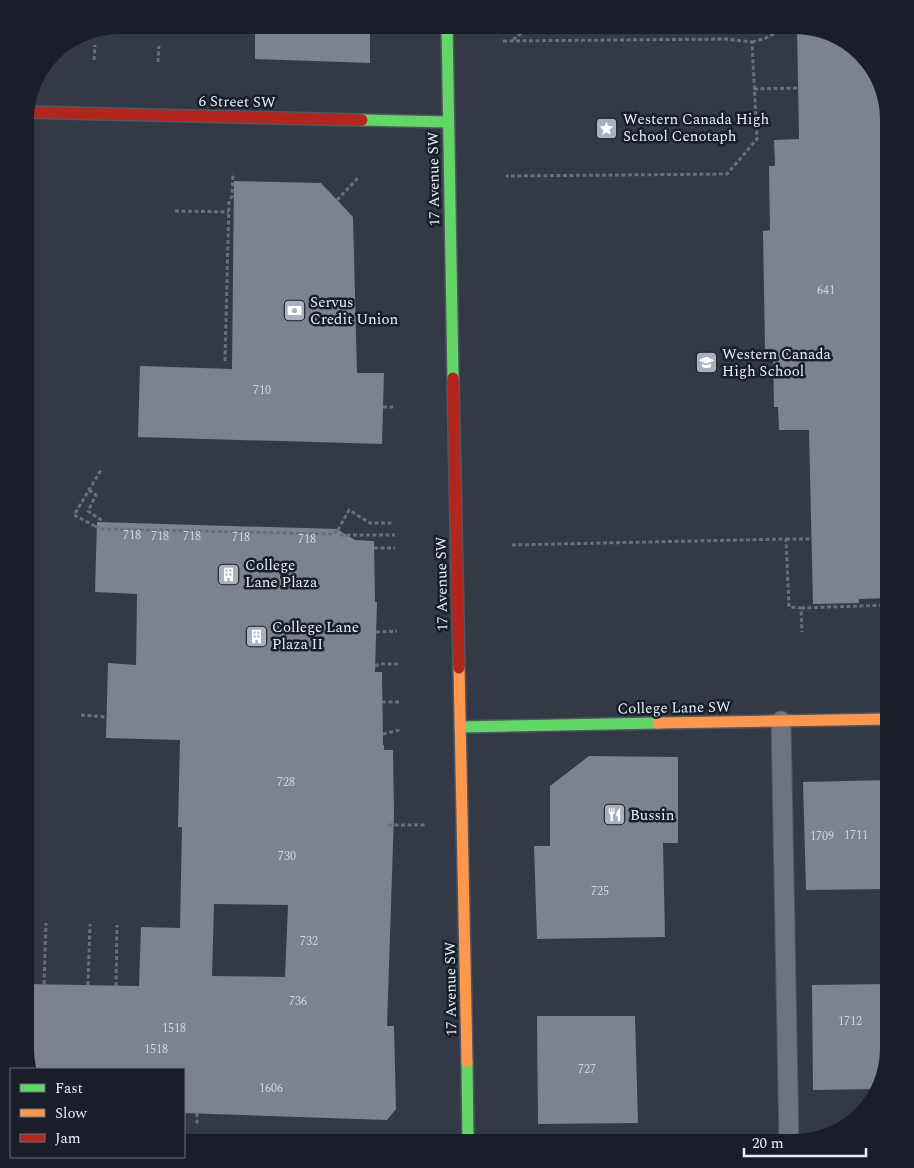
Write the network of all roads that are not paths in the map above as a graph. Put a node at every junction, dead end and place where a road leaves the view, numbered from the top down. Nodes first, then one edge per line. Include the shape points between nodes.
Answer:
1 (446, 34) edge
2 (34, 112) edge
3 (448, 122) junction
4 (880, 719) edge
5 (781, 721) junction
6 (460, 727) junction
7 (468, 1134) edge
8 (789, 1134) edge

1 - 3 main road, 17 Avenue SW
2 - 3 main road, 6 Street SW
3 - 6 main road, 17 Avenue SW
4 - 5 main road, College Lane SW
5 - 6 main road, College Lane SW
5 - 8 lane
6 - 7 main road, 17 Avenue SW

